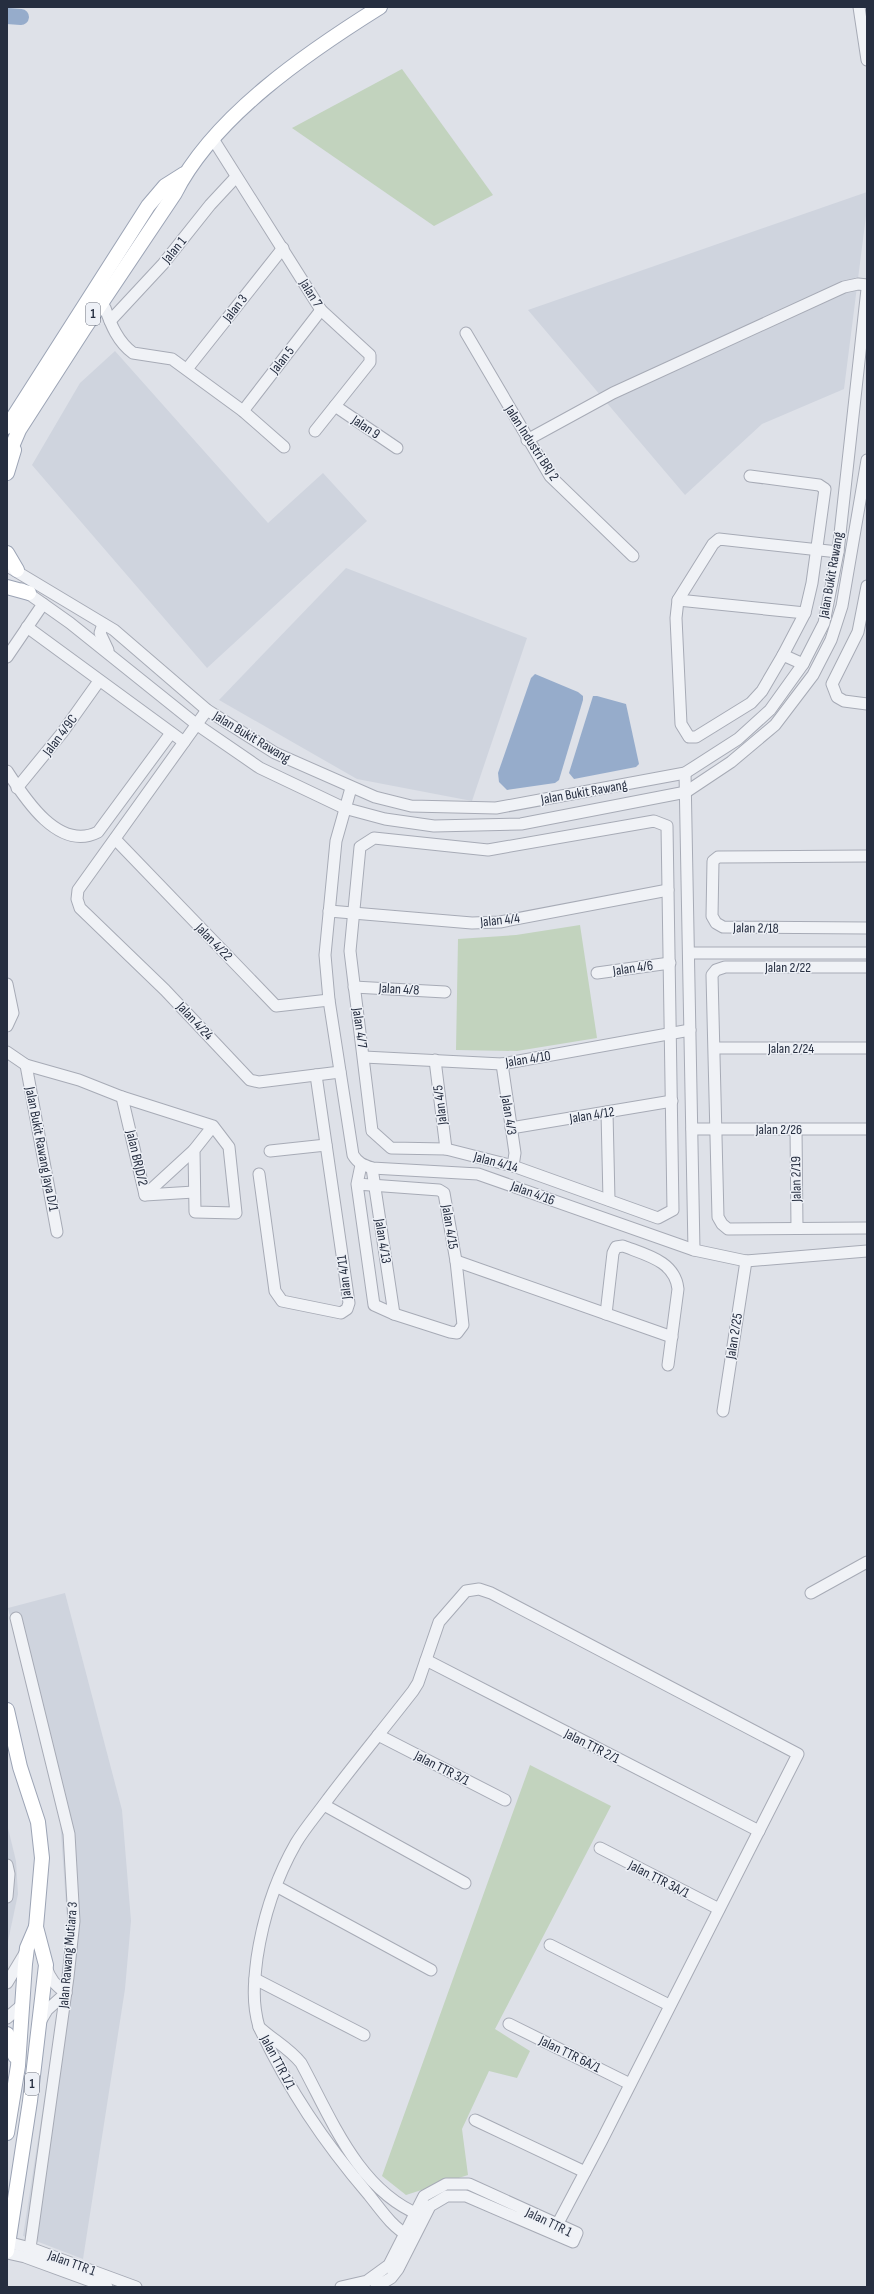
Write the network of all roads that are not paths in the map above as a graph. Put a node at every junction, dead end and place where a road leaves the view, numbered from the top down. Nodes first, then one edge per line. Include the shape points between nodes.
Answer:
1 (380, 7) edge
2 (859, 7) edge
3 (867, 60) edge
4 (213, 139) junction
5 (236, 177) junction
6 (283, 248) junction
7 (867, 285) edge
8 (867, 289) edge
9 (105, 308) dead end
10 (321, 310) junction
11 (110, 321) junction
12 (466, 333) dead end
13 (187, 369) junction
14 (334, 406) junction
15 (242, 411) junction
16 (13, 428) edge
17 (314, 431) dead end
18 (528, 440) junction
19 (284, 447) dead end
20 (397, 448) dead end
21 (7, 458) edge
22 (867, 467) edge
23 (846, 468) junction
24 (7, 473) edge
25 (750, 476) dead end
26 (817, 549) junction
27 (838, 552) junction
28 (7, 554) edge
29 (633, 556) dead end
30 (12, 568) edge
31 (7, 581) edge
32 (867, 586) edge
33 (7, 587) edge
34 (29, 593) junction
35 (678, 600) junction
36 (43, 604) junction
37 (805, 613) junction
38 (103, 624) junction
39 (27, 627) junction
40 (863, 633) edge
41 (112, 655) junction
42 (783, 655) junction
43 (7, 657) edge
44 (803, 664) junction
45 (99, 681) junction
46 (867, 704) edge
47 (207, 710) junction
48 (196, 724) junction
49 (171, 733) junction
50 (184, 742) junction
51 (7, 772) edge
52 (685, 773) junction
53 (18, 788) junction
54 (351, 788) junction
55 (686, 792) junction
56 (344, 808) junction
57 (115, 839) junction
58 (867, 856) edge
59 (668, 890) junction
60 (329, 911) junction
61 (353, 913) junction
62 (867, 928) edge
63 (689, 953) junction
64 (867, 954) edge
65 (670, 963) junction
66 (867, 967) edge
67 (597, 974) dead end
68 (7, 984) edge
69 (354, 987) junction
70 (445, 992) dead end
71 (329, 1000) junction
72 (7, 1026) edge
73 (690, 1030) junction
74 (671, 1034) junction
75 (715, 1048) junction
76 (867, 1048) edge
77 (7, 1052) edge
78 (364, 1057) junction
79 (435, 1060) junction
80 (502, 1064) junction
81 (26, 1065) junction
82 (340, 1072) junction
83 (316, 1075) junction
84 (122, 1097) junction
85 (672, 1101) junction
86 (607, 1112) junction
87 (213, 1126) junction
88 (511, 1128) junction
89 (692, 1129) junction
90 (716, 1129) junction
91 (796, 1129) junction
92 (867, 1129) edge
93 (382, 1140) joint
94 (326, 1144) junction
95 (446, 1149) junction
96 (194, 1150) junction
97 (270, 1151) dead end
98 (367, 1166) junction
99 (518, 1168) junction
100 (259, 1174) dead end
101 (357, 1184) junction
102 (374, 1185) junction
103 (516, 1187) junction
104 (194, 1192) junction
105 (145, 1195) junction
106 (609, 1200) junction
107 (797, 1228) junction
108 (867, 1228) edge
109 (57, 1232) dead end
110 (694, 1250) junction
111 (867, 1251) edge
112 (456, 1261) junction
113 (746, 1261) junction
114 (394, 1314) junction
115 (606, 1314) junction
116 (672, 1337) junction
117 (668, 1365) dead end
118 (723, 1411) dead end
119 (867, 1562) edge
120 (811, 1593) dead end
121 (10, 1619) edge
122 (426, 1660) junction
123 (7, 1710) edge
124 (378, 1735) junction
125 (505, 1800) dead end
126 (324, 1805) junction
127 (759, 1831) junction
128 (600, 1848) dead end
129 (7, 1866) edge
130 (465, 1883) dead end
131 (276, 1886) junction
132 (7, 1897) edge
133 (719, 1909) junction
134 (550, 1944) dead end
135 (34, 1948) junction
136 (46, 1965) junction
137 (431, 1970) dead end
138 (255, 1979) junction
139 (7, 1983) edge
140 (66, 1993) junction
141 (669, 2005) junction
142 (21, 2006) junction
143 (7, 2018) edge
144 (40, 2023) junction
145 (509, 2024) dead end
146 (259, 2027) junction
147 (7, 2034) edge
148 (364, 2035) dead end
149 (18, 2066) junction
150 (630, 2084) junction
151 (317, 2093) junction
152 (300, 2102) junction
153 (475, 2120) dead end
154 (7, 2133) edge
155 (585, 2172) junction
156 (367, 2175) junction
157 (359, 2184) junction
158 (418, 2214) junction
159 (557, 2225) junction
160 (409, 2236) junction
161 (7, 2247) edge
162 (30, 2248) junction
163 (107, 2287) edge
164 (136, 2287) edge
165 (340, 2287) edge
166 (376, 2287) edge

1 - 4 main road, 1 via 319,45 286,71
2 - 3 street
4 - 5 street, Jalan 7
4 - 16 main road, 1 via 185,173 175,193 84,329
5 - 6 street, Jalan 7
5 - 11 street, Jalan 1 via 163,264
6 - 10 street, Jalan 7
6 - 13 street, Jalan 3
7 - 18 street via 844,287 613,392
8 - 23 street, Jalan Bukit Rawang
9 - 11 street
10 - 14 street, Jalan 7 via 370,355 370,362
10 - 15 street, Jalan 5
11 - 13 street via 112,329 134,353 172,359
12 - 18 street, Jalan Industri BRJ 2
13 - 15 street
14 - 17 street, Jalan 7
14 - 20 street, Jalan 9
15 - 19 street
16 - 21 main road, 1
16 - 24 main road
18 - 29 street, Jalan Industri BRJ 2 via 550,476
22 - 23 street
22 - 55 street, Jalan Bukit Rawang via 842,606 831,640 813,675 775,725 731,762
23 - 27 street, Jalan Bukit Rawang
25 - 26 street via 824,487
26 - 27 street
26 - 35 street via 719,539 713,544
26 - 37 street
27 - 44 street, Jalan Bukit Rawang via 824,623
28 - 30 main road
30 - 38 street, Jalan Bukit Rawang
31 - 34 street, Jalan Bukit Rawang
32 - 40 street
33 - 34 main road
34 - 36 street, Jalan Bukit Rawang
35 - 37 street
35 - 42 street via 676,637 681,724 689,737 696,737 751,702 762,691
36 - 39 street
36 - 41 street, Jalan Bukit Rawang
37 - 42 street
38 - 41 street via 100,633 102,642
38 - 47 street, Jalan Bukit Rawang via 114,630
39 - 43 street
39 - 45 street
40 - 46 street via 832,684 837,697 844,701
41 - 48 street, Jalan Bukit Rawang
42 - 44 street
44 - 52 street, Jalan Bukit Rawang via 770,710 738,739
45 - 49 street
45 - 53 street, Jalan 4/9C via 58,739
47 - 48 street
47 - 54 street, Jalan Bukit Rawang via 274,753
48 - 50 street
48 - 56 street, Jalan Bukit Rawang via 260,768
49 - 50 street
49 - 53 street via 98,832 90,836 65,834 41,818
50 - 57 street
51 - 53 street
52 - 54 street, Jalan Bukit Rawang via 496,808 411,806
52 - 55 street
54 - 56 street
55 - 56 street, Jalan Bukit Rawang via 520,824 490,826 434,826 385,819
55 - 63 street
56 - 60 street via 336,841
57 - 71 street, Jalan 4/22 via 276,1006
57 - 83 street, Jalan 4/24 via 78,890 80,908 165,990 250,1080 259,1082
58 - 62 street, Jalan 2/18 via 718,857 713,861 712,916 716,923 723,927
59 - 61 street, Jalan 4/4 via 500,922 472,923
59 - 61 street, Jalan 4/7 via 667,826 654,821 488,850 374,838 360,847
59 - 65 street
60 - 61 street, Jalan 4/4
60 - 71 street via 325,955
61 - 69 street, Jalan 4/7 via 350,951
63 - 64 street
63 - 73 street
65 - 67 street, Jalan 4/6
65 - 74 street
66 - 75 street, Jalan 2/22 via 725,966 716,970 712,975
68 - 72 street via 13,1013
69 - 70 street, Jalan 4/8
69 - 78 street, Jalan 4/7
71 - 82 street
73 - 74 street, Jalan 4/10
73 - 89 street
74 - 80 street, Jalan 4/10
74 - 85 street
75 - 76 street, Jalan 2/24
75 - 90 street
77 - 81 street
78 - 79 street, Jalan 4/10
78 - 93 street, Jalan 4/7 via 372,1131
79 - 80 street, Jalan 4/10
79 - 95 street, Jalan 4/5
80 - 88 street, Jalan 4/3
81 - 84 street via 79,1080
81 - 109 street, Jalan Bukit Rawang Jaya D/1
82 - 83 street, Jalan 4/24
82 - 98 street via 353,1155
83 - 94 street, Jalan 4/11
84 - 87 street
84 - 105 street, Jalan BRJD/2
85 - 86 street, Jalan 4/12
85 - 106 street, Jalan 4/14 via 673,1210 658,1218
86 - 88 street, Jalan 4/12
86 - 106 street
87 - 96 street
87 - 104 street via 229,1147 236,1213 195,1212
88 - 99 street, Jalan 4/3
89 - 90 street, Jalan 2/26
89 - 110 street
90 - 91 street, Jalan 2/26
90 - 107 street via 718,1216 722,1224 728,1230
91 - 92 street, Jalan 2/26
91 - 107 street, Jalan 2/19
93 - 95 street, Jalan 4/14 via 391,1148
94 - 97 street
94 - 100 street, Jalan 4/11 via 349,1303 347,1309 341,1313 282,1301 275,1292
95 - 99 street, Jalan 4/14
96 - 104 street
96 - 105 street
98 - 101 street
98 - 102 street, Jalan 4/13
98 - 103 street, Jalan 4/16 via 478,1174
99 - 103 street, Jalan 4/3
99 - 106 street, Jalan 4/14
101 - 102 street, Jalan 4/15
101 - 114 street via 374,1305
102 - 112 street, Jalan 4/15 via 443,1192
102 - 114 street, Jalan 4/13
103 - 110 street, Jalan 4/16
104 - 105 street, Jalan BRJD/2
107 - 108 street
110 - 113 street, Jalan 4/16
111 - 113 street, Jalan 4/16
112 - 114 street, Jalan 4/15 via 463,1325 457,1333
112 - 115 street
113 - 118 street, Jalan 2/25
115 - 116 street
115 - 116 street via 613,1253 616,1248 623,1246 666,1263 677,1279
116 - 117 street
119 - 120 street
121 - 140 street, Jalan Rawang Mutiara 3 via 69,1834 74,1920
122 - 124 street via 416,1687
122 - 127 street, Jalan TTR 2/1
122 - 127 street via 439,1622 466,1591 478,1589 498,1597 798,1754
123 - 135 main road, 1 via 20,1767 38,1822 42,1858
124 - 125 street, Jalan TTR 3/1
124 - 126 street
126 - 130 street
126 - 131 street via 297,1842
127 - 133 street
128 - 133 street, Jalan TTR 3A/1
129 - 132 street
131 - 137 street
131 - 138 street via 259,1944
133 - 141 street
134 - 141 street
135 - 136 main road, 1
135 - 139 street
135 - 142 main road via 35,1958 29,1990
136 - 140 street via 56,1986
136 - 144 main road, 1
138 - 146 street via 254,2006
138 - 148 street
140 - 144 street via 47,2010
140 - 162 street, Jalan Rawang Mutiara 3
141 - 150 street
142 - 143 street
142 - 149 main road, 1
144 - 161 main road, 1
145 - 150 street, Jalan TTR 6A/1
146 - 151 street, Jalan TTR 1/1 via 273,2040 292,2051
146 - 152 street, Jalan TTR 1/1
147 - 149 main road
149 - 154 main road, 1
150 - 155 street
151 - 152 street
151 - 156 street, Jalan TTR 1/1 via 351,2153
152 - 157 street, Jalan TTR 1/1 via 315,2128
153 - 155 street
155 - 159 street
156 - 157 street
156 - 158 street, Jalan TTR 1/1 via 391,2200
157 - 160 street, Jalan TTR 1/1 via 392,2223
158 - 159 street, Jalan TTR 1 via 424,2196 433,2189 446,2184 469,2184
158 - 159 street, Jalan TTR 1 via 438,2200 456,2195 482,2202 573,2242 577,2233
158 - 160 street, Jalan TTR 1
160 - 165 street, Jalan TTR 1 via 389,2265 381,2272 367,2281
160 - 166 street, Jalan TTR 1 via 398,2269
161 - 162 street, Jalan TTR 1
161 - 163 street, Jalan TTR 1 via 25,2257
162 - 164 street, Jalan TTR 1

